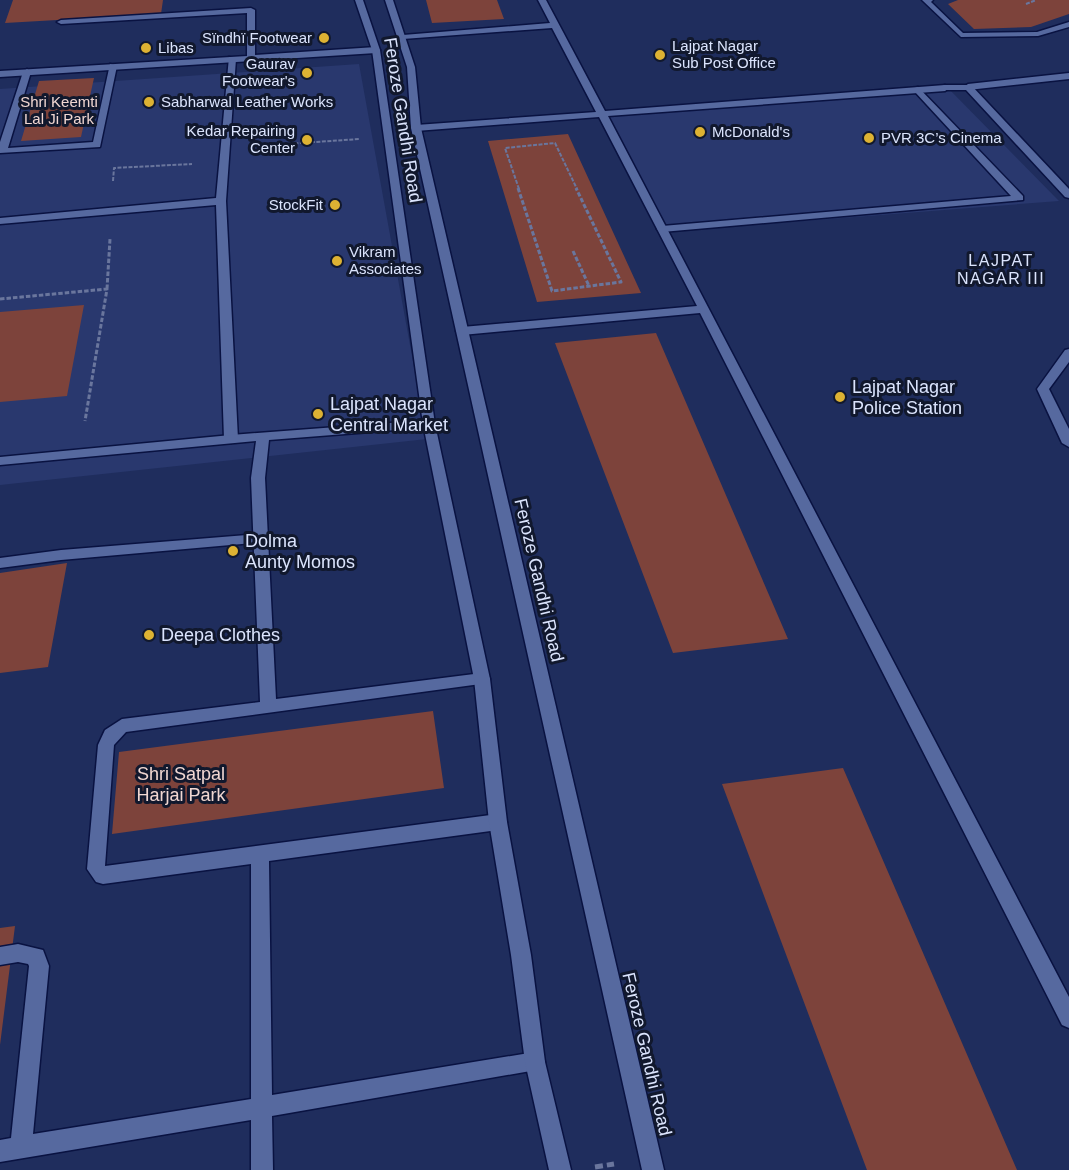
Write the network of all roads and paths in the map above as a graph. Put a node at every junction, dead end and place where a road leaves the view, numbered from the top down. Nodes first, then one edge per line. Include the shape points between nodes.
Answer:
1 (252, 0) edge
2 (359, 0) edge
3 (389, 0) edge
4 (542, 0) edge
5 (780, 0) edge
6 (792, 0) edge
7 (929, 0) edge
8 (251, 10) junction
9 (61, 22) dead end
10 (1069, 24) edge
11 (555, 25) junction
12 (403, 37) junction
13 (376, 50) junction
14 (251, 58) junction
15 (232, 59) junction
16 (113, 66) junction
17 (27, 72) junction
18 (0, 74) edge
19 (1069, 76) edge
20 (968, 87) junction
21 (918, 90) junction
22 (602, 115) junction
23 (416, 128) junction
24 (387, 138) junction
25 (225, 148) junction
26 (1069, 195) edge
27 (220, 201) junction
28 (0, 221) edge
29 (662, 230) junction
30 (573, 251) dead end
31 (589, 286) junction
32 (0, 299) edge
33 (704, 309) junction
34 (462, 331) junction
35 (1069, 353) edge
36 (429, 424) junction
37 (263, 437) junction
38 (231, 439) junction
39 (1069, 443) edge
40 (80, 454) junction
41 (0, 461) edge
42 (260, 539) junction
43 (0, 563) edge
44 (482, 679) junction
45 (268, 707) junction
46 (498, 822) junction
47 (260, 855) junction
48 (0, 956) edge
49 (1069, 1018) edge
50 (535, 1062) junction
51 (260, 1107) junction
52 (10, 1149) edge
53 (652, 1165) edge
54 (587, 1168) dead end
55 (262, 1170) edge
56 (560, 1170) edge

1 - 8 street
2 - 13 street, Feroze Gandhi Road
3 - 12 street, Feroze Gandhi Road
4 - 11 street
5 - 6 street
7 - 10 street via 925,2 961,35 1038,34
8 - 9 street
8 - 14 street
11 - 12 street
11 - 22 street
12 - 23 street, Feroze Gandhi Road via 411,67
13 - 14 street
13 - 24 street, Feroze Gandhi Road
14 - 15 street
15 - 16 street
15 - 25 street
16 - 17 street
16 - 17 street via 97,145 2,151
17 - 18 street
19 - 20 street
20 - 21 street
20 - 26 street
21 - 22 street
21 - 29 street via 1019,198
22 - 23 street
22 - 29 street
23 - 34 street, Feroze Gandhi Road
24 - 25 path
24 - 36 street, Feroze Gandhi Road
25 - 27 street
27 - 28 street
27 - 38 street
29 - 33 street
30 - 31 path
31 - 31 path via 552,291 505,148 555,142 621,282
32 - 40 path via 107,289
33 - 34 street
33 - 49 street
34 - 53 street, Feroze Gandhi Road
35 - 39 street via 1044,389
36 - 37 street
36 - 44 street, Feroze Gandhi Road
37 - 38 street
37 - 42 street via 258,478
38 - 40 street
40 - 41 street
42 - 43 street
42 - 45 street
44 - 45 street
44 - 46 street, Feroze Gandhi Road
45 - 47 street via 122,726 111,735 106,745 96,869 104,876
46 - 47 street
46 - 50 street, Feroze Gandhi Road
47 - 51 street
48 - 52 street via 36,956 39,966
50 - 51 street
50 - 56 street, Feroze Gandhi Road
51 - 52 street
51 - 55 street
53 - 54 path

